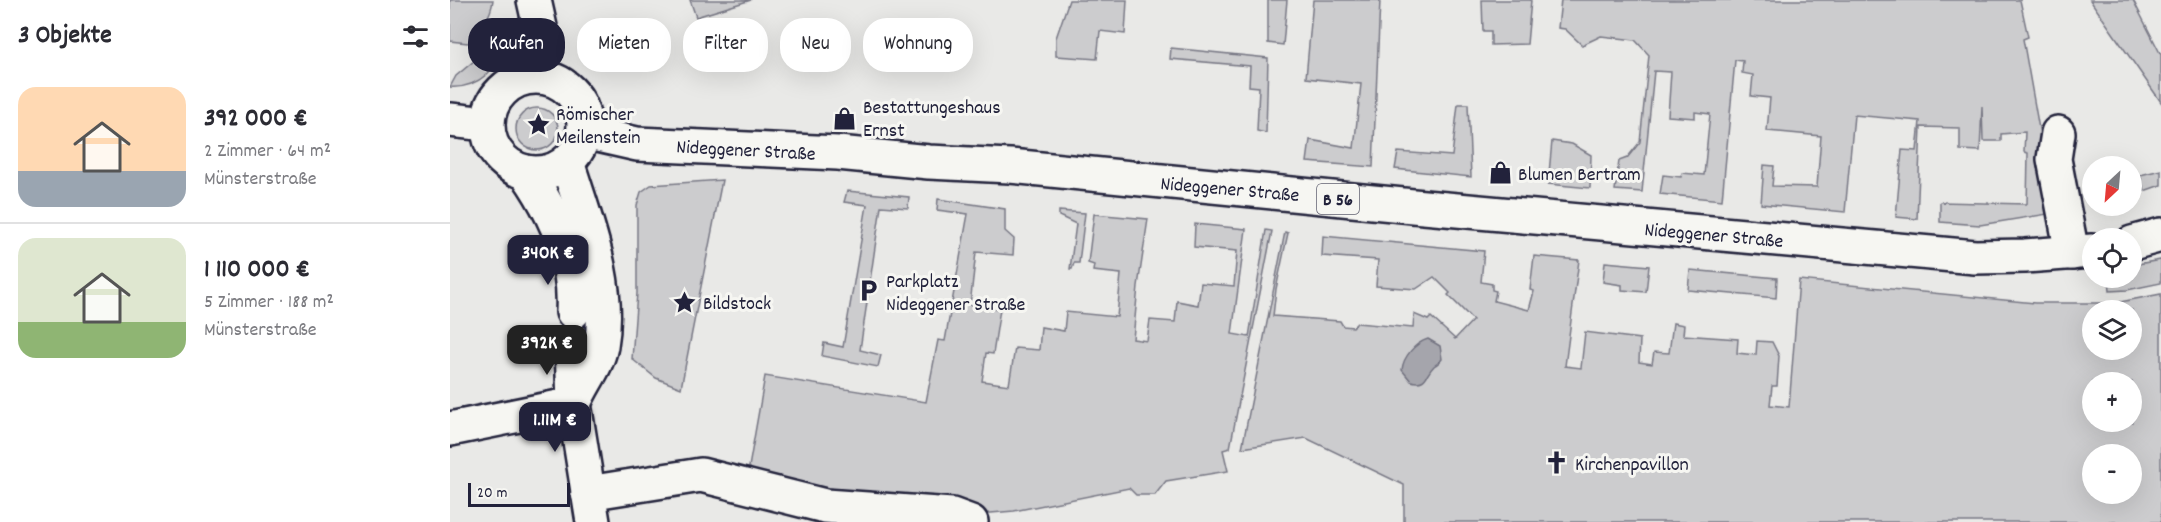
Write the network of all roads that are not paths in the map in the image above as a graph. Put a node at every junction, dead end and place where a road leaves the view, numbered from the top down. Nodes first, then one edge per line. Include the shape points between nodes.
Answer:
1 (534, 0) edge
2 (540, 76) junction
3 (450, 120) edge
4 (487, 124) junction
5 (584, 132) junction
6 (2058, 133) dead end
7 (567, 162) junction
8 (526, 172) junction
9 (2161, 235) edge
10 (2142, 240) edge
11 (2082, 252) edge
12 (573, 312) dead end
13 (572, 346) dead end
14 (574, 405) junction
15 (450, 429) edge
16 (590, 507) edge
17 (971, 522) edge

1 - 2 main road via 540,27
2 - 4 main road via 512,82 500,92 488,113
2 - 5 main road via 569,88 579,101
3 - 4 main road
4 - 8 main road via 496,152 504,161
5 - 7 main road
5 - 11 main road, Nideggener Straße / B 56 via 637,144 1010,166 1964,256
6 - 11 main road via 2054,159
7 - 8 main road via 550,171
7 - 14 main road via 602,289 601,346
8 - 12 main road via 541,193 568,255 573,274
9 - 10 main road
13 - 14 main road
14 - 15 main road
14 - 16 main road
16 - 17 main road via 701,475 825,506 952,515

